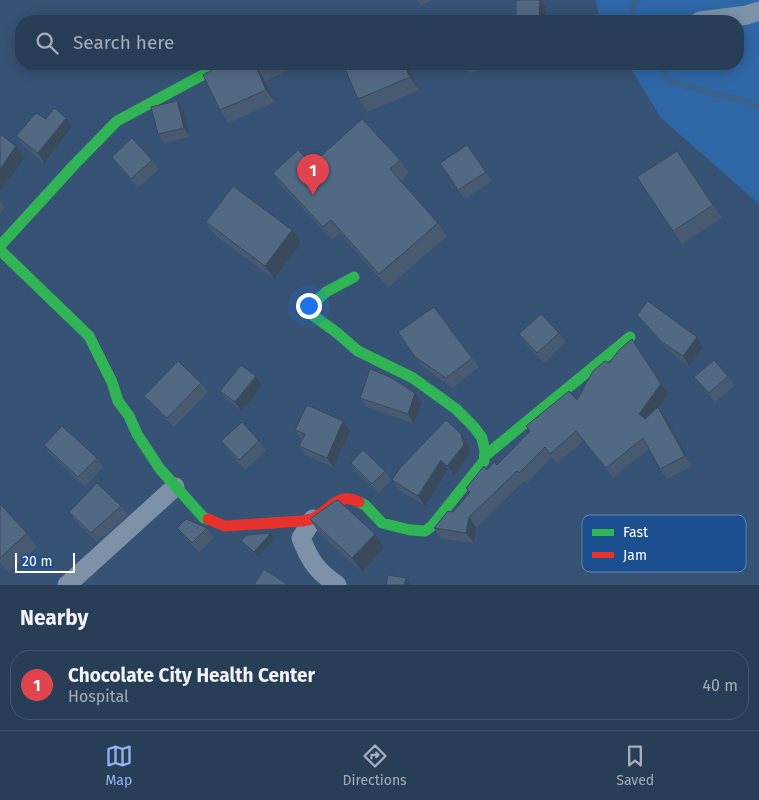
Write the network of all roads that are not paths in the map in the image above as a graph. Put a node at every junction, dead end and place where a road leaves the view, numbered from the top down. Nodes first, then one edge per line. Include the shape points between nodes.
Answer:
1 (759, 11) edge
2 (744, 16) edge
3 (212, 70) edge
4 (0, 246) edge
5 (0, 250) edge
6 (354, 278) dead end
7 (630, 337) dead end
8 (486, 455) junction
9 (175, 487) junction
10 (313, 519) junction
11 (67, 585) edge
12 (337, 585) edge

1 - 2 street
3 - 4 street via 117,121
5 - 9 street via 89,336 118,401 160,469
6 - 8 street via 318,298 310,307 311,314 362,353 404,373 443,399 480,435
7 - 8 street
8 - 10 street via 425,531 382,523 365,505 352,498 338,500
9 - 10 street via 204,518 225,526
9 - 11 street
10 - 12 street via 301,538 310,560

